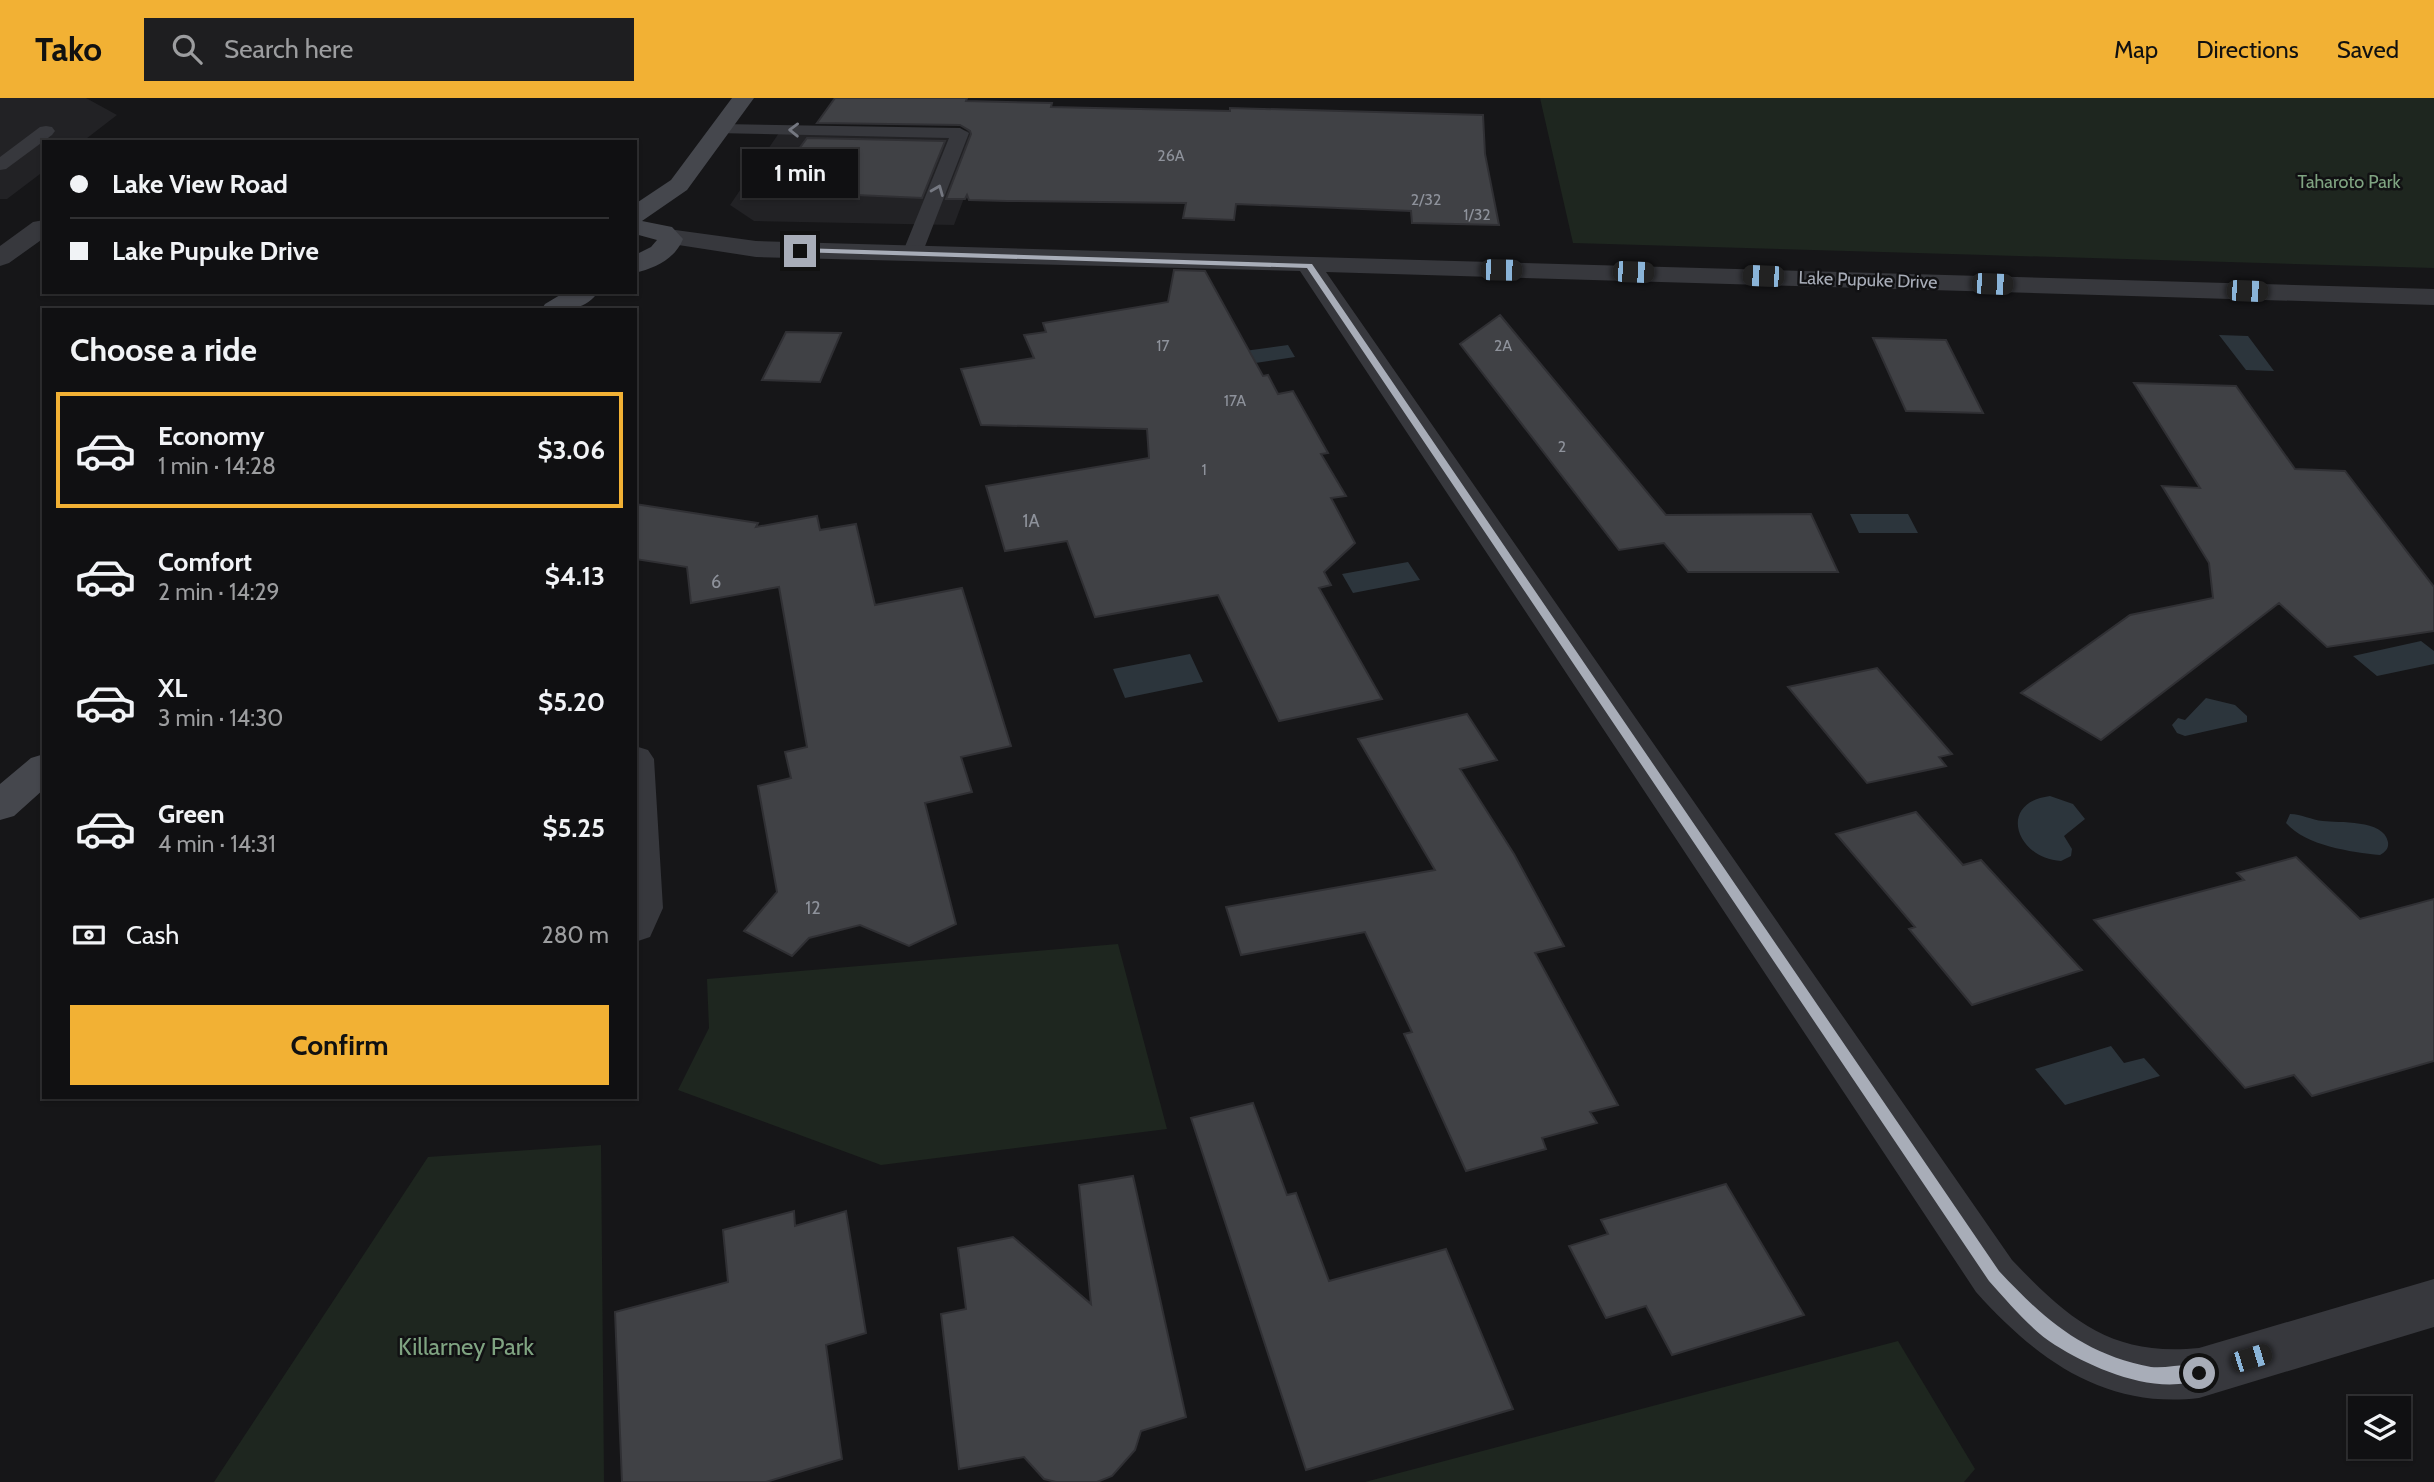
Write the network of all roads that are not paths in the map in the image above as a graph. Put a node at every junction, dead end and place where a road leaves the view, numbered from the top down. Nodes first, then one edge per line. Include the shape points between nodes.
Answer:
1 (743, 98) edge
2 (721, 129) junction
3 (46, 131) dead end
4 (0, 165) edge
5 (679, 185) junction
6 (637, 214) edge
7 (0, 226) edge
8 (42, 227) edge
9 (637, 227) edge
10 (42, 228) edge
11 (667, 236) junction
12 (757, 249) junction
13 (912, 254) junction
14 (0, 258) edge
15 (640, 262) edge
16 (1309, 266) junction
17 (580, 294) edge
18 (2434, 297) edge
19 (559, 303) edge
20 (42, 769) edge
21 (637, 802) edge
22 (0, 806) edge
23 (637, 921) edge
24 (2434, 1303) edge

1 - 2 main road
2 - 5 main road
13 -> 2 lane via 960,133
3 - 4 lane
5 - 6 main road
5 - 11 main road
7 - 8 street
9 - 11 main road
10 - 14 street
11 - 12 street, Lake Pupuke Drive
11 - 15 main road via 667,248
12 - 13 street, Lake Pupuke Drive
12 - 15 street, Lake Pupuke Drive
13 - 16 street, Lake Pupuke Drive
16 - 18 street, Lake Pupuke Drive
16 - 24 street via 1994,1276 2025,1309 2059,1339 2098,1360 2165,1377 2199,1373
17 - 19 main road
20 - 22 main road
21 - 23 street via 642,908

